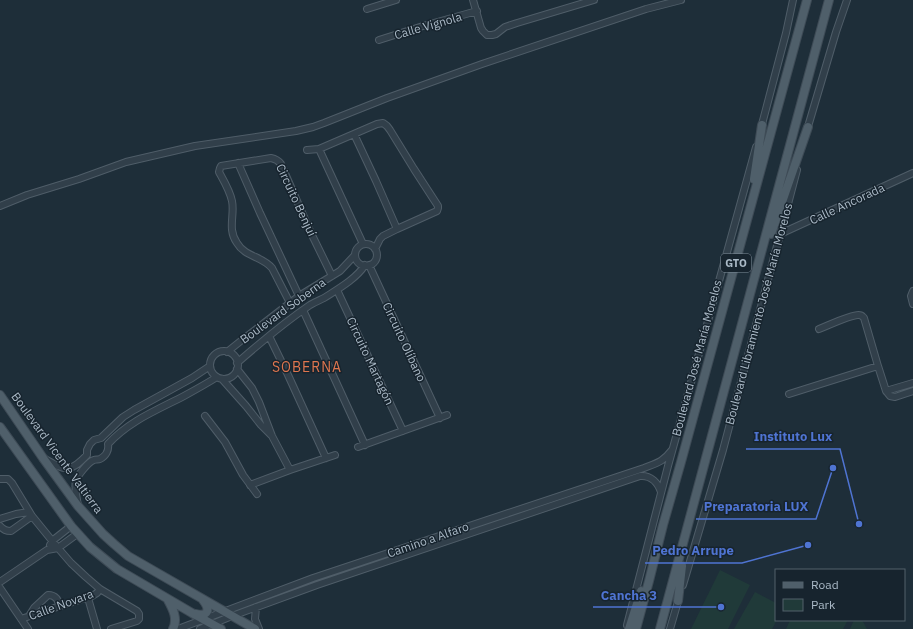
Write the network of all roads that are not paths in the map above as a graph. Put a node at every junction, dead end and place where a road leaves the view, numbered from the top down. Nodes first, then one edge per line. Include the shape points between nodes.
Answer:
1 (396, 0) edge
2 (473, 0) edge
3 (594, 0) edge
4 (681, 0) edge
5 (793, 0) edge
6 (807, 0) edge
7 (829, 0) edge
8 (848, 0) edge
9 (367, 9) dead end
10 (477, 11) junction
11 (379, 40) dead end
12 (762, 125) junction
13 (808, 127) junction
14 (354, 134) junction
15 (318, 149) junction
16 (307, 150) dead end
17 (238, 163) junction
18 (913, 173) edge
19 (0, 206) edge
20 (748, 215) junction
21 (397, 228) junction
22 (780, 234) junction
23 (364, 244) junction
24 (375, 249) junction
25 (761, 252) junction
26 (356, 255) junction
27 (367, 265) junction
28 (332, 276) junction
29 (337, 290) junction
30 (913, 291) edge
31 (302, 295) junction
32 (290, 303) junction
33 (311, 304) junction
34 (913, 304) edge
35 (303, 310) junction
36 (820, 329) dead end
37 (269, 336) junction
38 (228, 352) junction
39 (210, 366) junction
40 (237, 366) junction
41 (878, 366) junction
42 (219, 378) junction
43 (913, 383) edge
44 (886, 391) junction
45 (913, 391) edge
46 (789, 394) dead end
47 (0, 395) edge
48 (447, 415) dead end
49 (205, 416) dead end
50 (440, 418) junction
51 (0, 427) edge
52 (402, 431) junction
53 (272, 436) junction
54 (101, 438) junction
55 (108, 444) junction
56 (365, 445) junction
57 (358, 447) dead end
58 (673, 448) junction
59 (87, 455) junction
60 (335, 455) dead end
61 (44, 458) junction
62 (326, 458) junction
63 (94, 460) junction
64 (290, 470) junction
65 (0, 479) edge
66 (250, 485) junction
67 (661, 492) junction
68 (257, 494) dead end
69 (78, 506) junction
70 (512, 512) junction
71 (30, 514) junction
72 (0, 519) edge
73 (514, 519) junction
74 (662, 525) junction
75 (0, 526) edge
76 (71, 526) junction
77 (77, 534) junction
78 (686, 536) junction
79 (52, 541) junction
80 (421, 542) junction
81 (58, 548) junction
82 (424, 549) junction
83 (47, 550) junction
84 (0, 582) edge
85 (0, 588) edge
86 (100, 589) junction
87 (88, 598) junction
88 (167, 599) junction
89 (203, 600) junction
90 (678, 601) junction
91 (60, 606) junction
92 (256, 607) junction
93 (224, 611) junction
94 (192, 613) junction
95 (29, 616) junction
96 (232, 616) junction
97 (21, 619) junction
98 (203, 619) junction
99 (212, 624) junction
100 (28, 629) edge
101 (97, 629) edge
102 (111, 629) edge
103 (173, 629) edge
104 (178, 629) edge
105 (200, 629) edge
106 (221, 629) edge
107 (253, 629) edge
108 (626, 629) edge
109 (630, 629) edge
110 (636, 629) edge
111 (660, 629) edge
112 (670, 629) edge

1 - 9 street
2 - 10 street
3 - 10 street via 505,27 492,35 481,28
4 - 19 street via 646,9 482,64 312,127 195,146 133,160
5 - 12 street
6 - 20 main road, Boulevard José María Morelos / GTO
7 - 25 main road, GTO
8 - 13 street, Boulevard Libramiento José María Morelos
10 - 11 street, Calle Vignola
12 - 20 main road
12 - 58 street
13 - 22 street, Boulevard Libramiento José María Morelos
13 - 25 main road via 771,235
14 - 15 street
14 - 21 street
14 - 21 street via 377,124 383,123 387,126 438,206 437,211
15 - 16 street
15 - 23 street
17 - 28 street, Circuito Benjuí via 275,158 281,164
17 - 31 street via 260,213
17 - 32 street, Circuito Benjuí via 224,165 219,170 232,202 233,236 244,252 265,261 272,268
18 - 22 street, Calle Ancorada
20 - 74 main road, Boulevard José María Morelos / GTO via 682,462
21 - 24 street via 383,236
22 - 90 street, Boulevard Libramiento José María Morelos via 723,450
23 - 24 street
23 - 26 street via 358,248
24 - 27 street via 376,258
25 - 78 main road, GTO
26 - 27 street via 358,262
26 - 28 street, Boulevard Soberna
27 - 29 street, Boulevard Soberna
27 - 50 street, Circuito Olíbano
28 - 31 street, Boulevard Soberna
29 - 33 street, Boulevard Soberna
29 - 52 street, Circuito Martagón
30 - 34 street
31 - 32 street, Boulevard Soberna
31 - 33 street
32 - 38 street, Boulevard Soberna
33 - 35 street, Boulevard Soberna
35 - 37 street, Boulevard Soberna
35 - 56 street
36 - 41 street via 851,316 862,316
37 - 40 street, Boulevard Soberna
37 - 62 street
38 - 39 street via 219,352 215,355
38 - 40 street via 236,358
39 - 42 street via 211,371
39 - 54 street via 129,413
40 - 42 street via 232,377
40 - 53 street via 252,388
41 - 44 street
41 - 46 street
42 - 53 street
42 - 55 street via 140,418
43 - 44 street
44 - 45 street via 895,397
47 - 61 main road, Boulevard Vicente Valtierra
48 - 50 street
49 - 66 street via 225,442
50 - 52 street
51 - 76 main road
52 - 56 street
53 - 64 street
54 - 55 street
54 - 59 street via 90,444
55 - 63 street via 104,456
56 - 57 street
58 - 67 street
58 - 70 street, Camino a Alfaro via 662,461
59 - 61 street via 74,467 69,468 57,466
59 - 63 street
60 - 62 street
61 - 69 main road, Boulevard Vicente Valtierra
62 - 64 street
63 - 69 street via 82,471 76,482
64 - 66 street
65 - 71 street via 8,479 12,483
66 - 68 street
67 - 73 street, Camino a Alfaro via 659,485 654,481 640,476
67 - 108 street
69 - 89 main road, Boulevard Vicente Valtierra via 103,534 128,556
70 - 73 street
70 - 80 street, Camino a Alfaro
71 - 72 street via 16,514
71 - 75 street via 11,531
71 - 79 street
73 - 82 street, Camino a Alfaro
74 - 109 main road
74 - 110 main road, Boulevard José María Morelos / GTO
76 - 77 main road
76 - 79 street
77 - 81 street
77 - 88 main road via 117,570
78 - 90 main road
78 - 111 main road, GTO
79 - 81 street
79 - 83 street
80 - 82 street
80 - 93 street, Camino a Alfaro
81 - 83 street
81 - 86 street
82 - 92 street, Camino a Alfaro
83 - 84 street
85 - 97 street
86 - 87 street, Calle Novara
86 - 102 street via 139,614 137,621
87 - 91 street, Calle Novara
87 - 101 street
88 - 94 main road
88 - 103 main road via 174,614
89 - 93 main road, Boulevard Vicente Valtierra
89 - 94 main road via 208,608 207,612 201,615
90 - 112 street, Boulevard Libramiento José María Morelos
91 - 95 street, Calle Novara
91 - 95 street via 55,597 48,595
92 - 96 street, Camino a Alfaro
92 - 107 street
93 - 96 main road, Boulevard Vicente Valtierra
93 - 98 street, Camino a Alfaro
94 - 98 main road
95 - 97 street, Calle Novara
96 - 99 street, Camino a Alfaro
96 - 107 main road, Boulevard Vicente Valtierra
97 - 100 street
98 - 99 main road
98 - 104 street, Camino a Alfaro
99 - 105 street, Camino a Alfaro
99 - 106 main road

